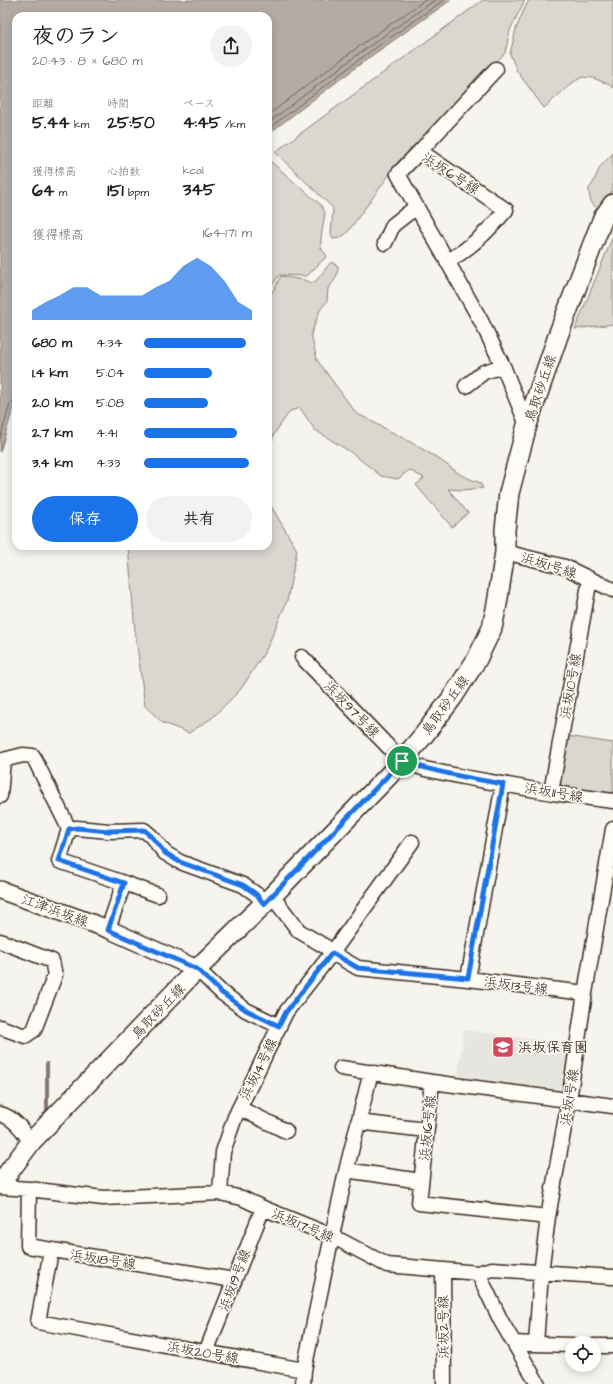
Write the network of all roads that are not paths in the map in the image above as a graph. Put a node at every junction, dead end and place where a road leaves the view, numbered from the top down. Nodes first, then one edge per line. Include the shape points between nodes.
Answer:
1 (496, 69) dead end
2 (420, 150) junction
3 (613, 204) edge
4 (416, 207) junction
5 (385, 243) dead end
6 (447, 262) junction
7 (503, 366) junction
8 (466, 386) dead end
9 (528, 425) junction
10 (505, 552) junction
11 (590, 579) junction
12 (613, 590) edge
13 (302, 657) dead end
14 (402, 761) junction
15 (503, 784) junction
16 (551, 792) junction
17 (0, 796) edge
18 (613, 801) edge
19 (69, 829) junction
20 (613, 829) edge
21 (412, 842) dead end
22 (124, 883) junction
23 (0, 890) edge
24 (158, 895) dead end
25 (268, 900) junction
26 (108, 930) junction
27 (0, 941) edge
28 (332, 953) junction
29 (197, 969) junction
30 (468, 978) junction
31 (585, 993) junction
32 (279, 1026) junction
33 (0, 1027) edge
34 (341, 1068) dead end
35 (371, 1072) junction
36 (432, 1082) junction
37 (569, 1100) junction
38 (613, 1106) edge
39 (239, 1108) junction
40 (0, 1114) edge
41 (358, 1122) junction
42 (426, 1130) junction
43 (286, 1131) dead end
44 (32, 1142) junction
45 (348, 1167) junction
46 (421, 1181) junction
47 (0, 1184) edge
48 (0, 1187) edge
49 (29, 1189) junction
50 (220, 1193) junction
51 (263, 1208) junction
52 (548, 1217) junction
53 (332, 1236) junction
54 (51, 1251) junction
55 (443, 1270) junction
56 (478, 1273) junction
57 (541, 1273) junction
58 (613, 1277) edge
59 (234, 1280) junction
60 (514, 1343) junction
61 (536, 1344) junction
62 (565, 1345) edge
63 (601, 1346) edge
64 (613, 1346) edge
65 (206, 1352) junction
66 (303, 1377) edge
67 (444, 1384) edge
68 (538, 1384) edge

1 - 2 street
2 - 4 street, 浜坂6号線 via 398,174
2 - 6 street, 浜坂6号線 via 506,210 464,252
3 - 9 main road, 鳥取砂丘線 via 603,218 594,241
4 - 5 street via 393,225
4 - 6 street, 浜坂6号線
6 - 7 street, 浜坂6号線
7 - 8 street via 484,372
7 - 9 street, 浜坂6号線
9 - 10 main road, 鳥取砂丘線 via 510,493
10 - 11 street, 浜坂1号線 via 565,567
10 - 14 main road, 鳥取砂丘線 via 492,628 477,659 452,698
11 - 12 street, 浜坂1号線
11 - 16 street, 浜坂10号線
13 - 14 street, 浜坂97号線
14 - 15 street, 浜坂11号線 via 432,770
14 - 25 main road, 鳥取砂丘線
15 - 16 street, 浜坂11号線
15 - 30 street
16 - 18 street, 浜坂11号線
17 - 19 street via 3,760 23,755 34,756
19 - 22 street via 59,861
19 - 25 street, 浜坂13号線 via 144,830 165,853 180,862 243,885
20 - 31 street, 浜坂1号線
21 - 28 street, 浜坂14号線
22 - 24 street
22 - 26 street
23 - 26 street, 江津浜坂線
25 - 28 street, 浜坂13号線 via 299,931
25 - 29 main road, 鳥取砂丘線
26 - 29 street, 江津浜坂線
27 - 33 street via 52,961 55,975 34,1030 25,1036
28 - 30 street, 浜坂13号線 via 358,968
28 - 32 street, 浜坂14号線 via 286,1012
29 - 32 street via 222,993 246,1010
29 - 44 main road, 鳥取砂丘線
30 - 31 street, 浜坂13号線
31 - 37 street, 浜坂1号線
32 - 39 street, 浜坂14号線
34 - 35 street
35 - 36 street
35 - 41 street, 浜坂20号線
36 - 37 street, 浜坂16号線
36 - 42 street, 浜坂16号線
37 - 38 street, 浜坂16号線
37 - 52 street, 浜坂1号線
39 - 43 street
39 - 50 street, 浜坂14号線 via 223,1152
40 - 44 street via 16,1123
41 - 42 street
41 - 45 street, 浜坂20号線
42 - 46 street, 浜坂16号線
44 - 47 main road, 鳥取砂丘線
45 - 46 street via 352,1171
45 - 53 street, 浜坂20号線
46 - 52 street, 浜坂16号線 via 418,1203
48 - 49 street, 浜坂17号線
49 - 50 street, 浜坂17号線 via 103,1198
49 - 54 street, 浜坂18号線 via 28,1246
50 - 51 street, 浜坂17号線 via 242,1198
51 - 53 street, 浜坂17号線
51 - 59 street, 浜坂19号線
52 - 57 street, 浜坂1号線
53 - 55 street, 浜坂17号線 via 387,1265
53 - 66 street, 浜坂20号線
54 - 59 street, 浜坂18号線
54 - 65 street, 浜坂20号線 via 38,1322
55 - 56 street, 浜坂17号線
55 - 67 street, 浜坂2号線
56 - 57 street via 492,1269
56 - 60 street
57 - 58 street
57 - 61 street, 浜坂1号線
59 - 65 street, 浜坂19号線
60 - 61 street
60 - 68 street
61 - 62 street
63 - 64 street
65 - 66 street, 浜坂20号線

